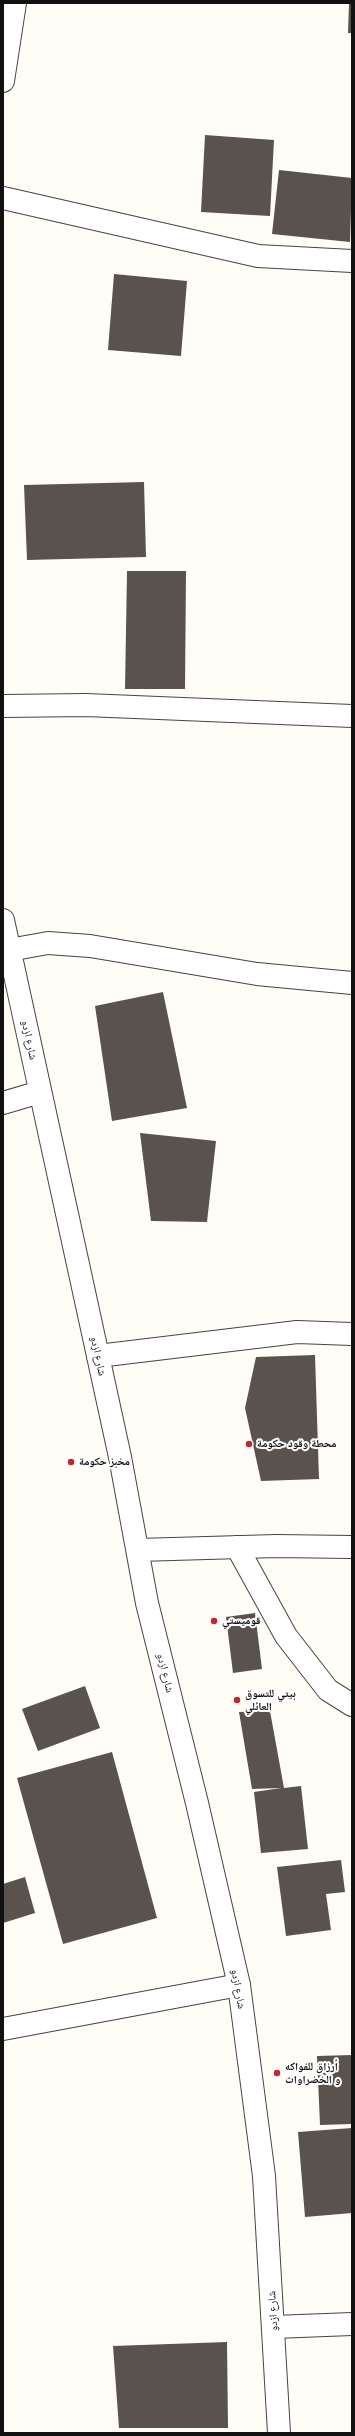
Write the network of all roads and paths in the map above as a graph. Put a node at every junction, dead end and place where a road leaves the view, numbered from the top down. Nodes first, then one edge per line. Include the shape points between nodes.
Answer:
1 (15, 3) edge
2 (3, 81) edge
3 (3, 198) edge
4 (352, 262) edge
5 (3, 706) edge
6 (352, 716) edge
7 (3, 920) edge
8 (9, 950) junction
9 (352, 983) edge
10 (40, 1092) junction
11 (3, 1103) edge
12 (352, 1334) edge
13 (98, 1356) junction
14 (237, 1547) junction
15 (352, 1548) edge
16 (138, 1550) junction
17 (352, 1705) edge
18 (239, 1985) junction
19 (3, 2029) edge
20 (352, 2324) edge
21 (274, 2327) junction
22 (279, 2433) edge

1 - 2 street
3 - 4 street via 258,256
5 - 6 street via 86,705
7 - 8 street, شارع ازدو
8 - 9 street via 48,943 90,946 257,974
8 - 10 street, شارع ازدو
10 - 11 street
10 - 13 street, شارع ازدو
12 - 13 street via 297,1332
13 - 16 street, شارع ازدو
14 - 15 street
14 - 16 street
14 - 17 street via 286,1636 328,1690
16 - 18 street, شارع ازدو via 147,1603
18 - 19 street
18 - 21 street, شارع ازدو via 264,2176
20 - 21 street
21 - 22 street, شارع ازدو

